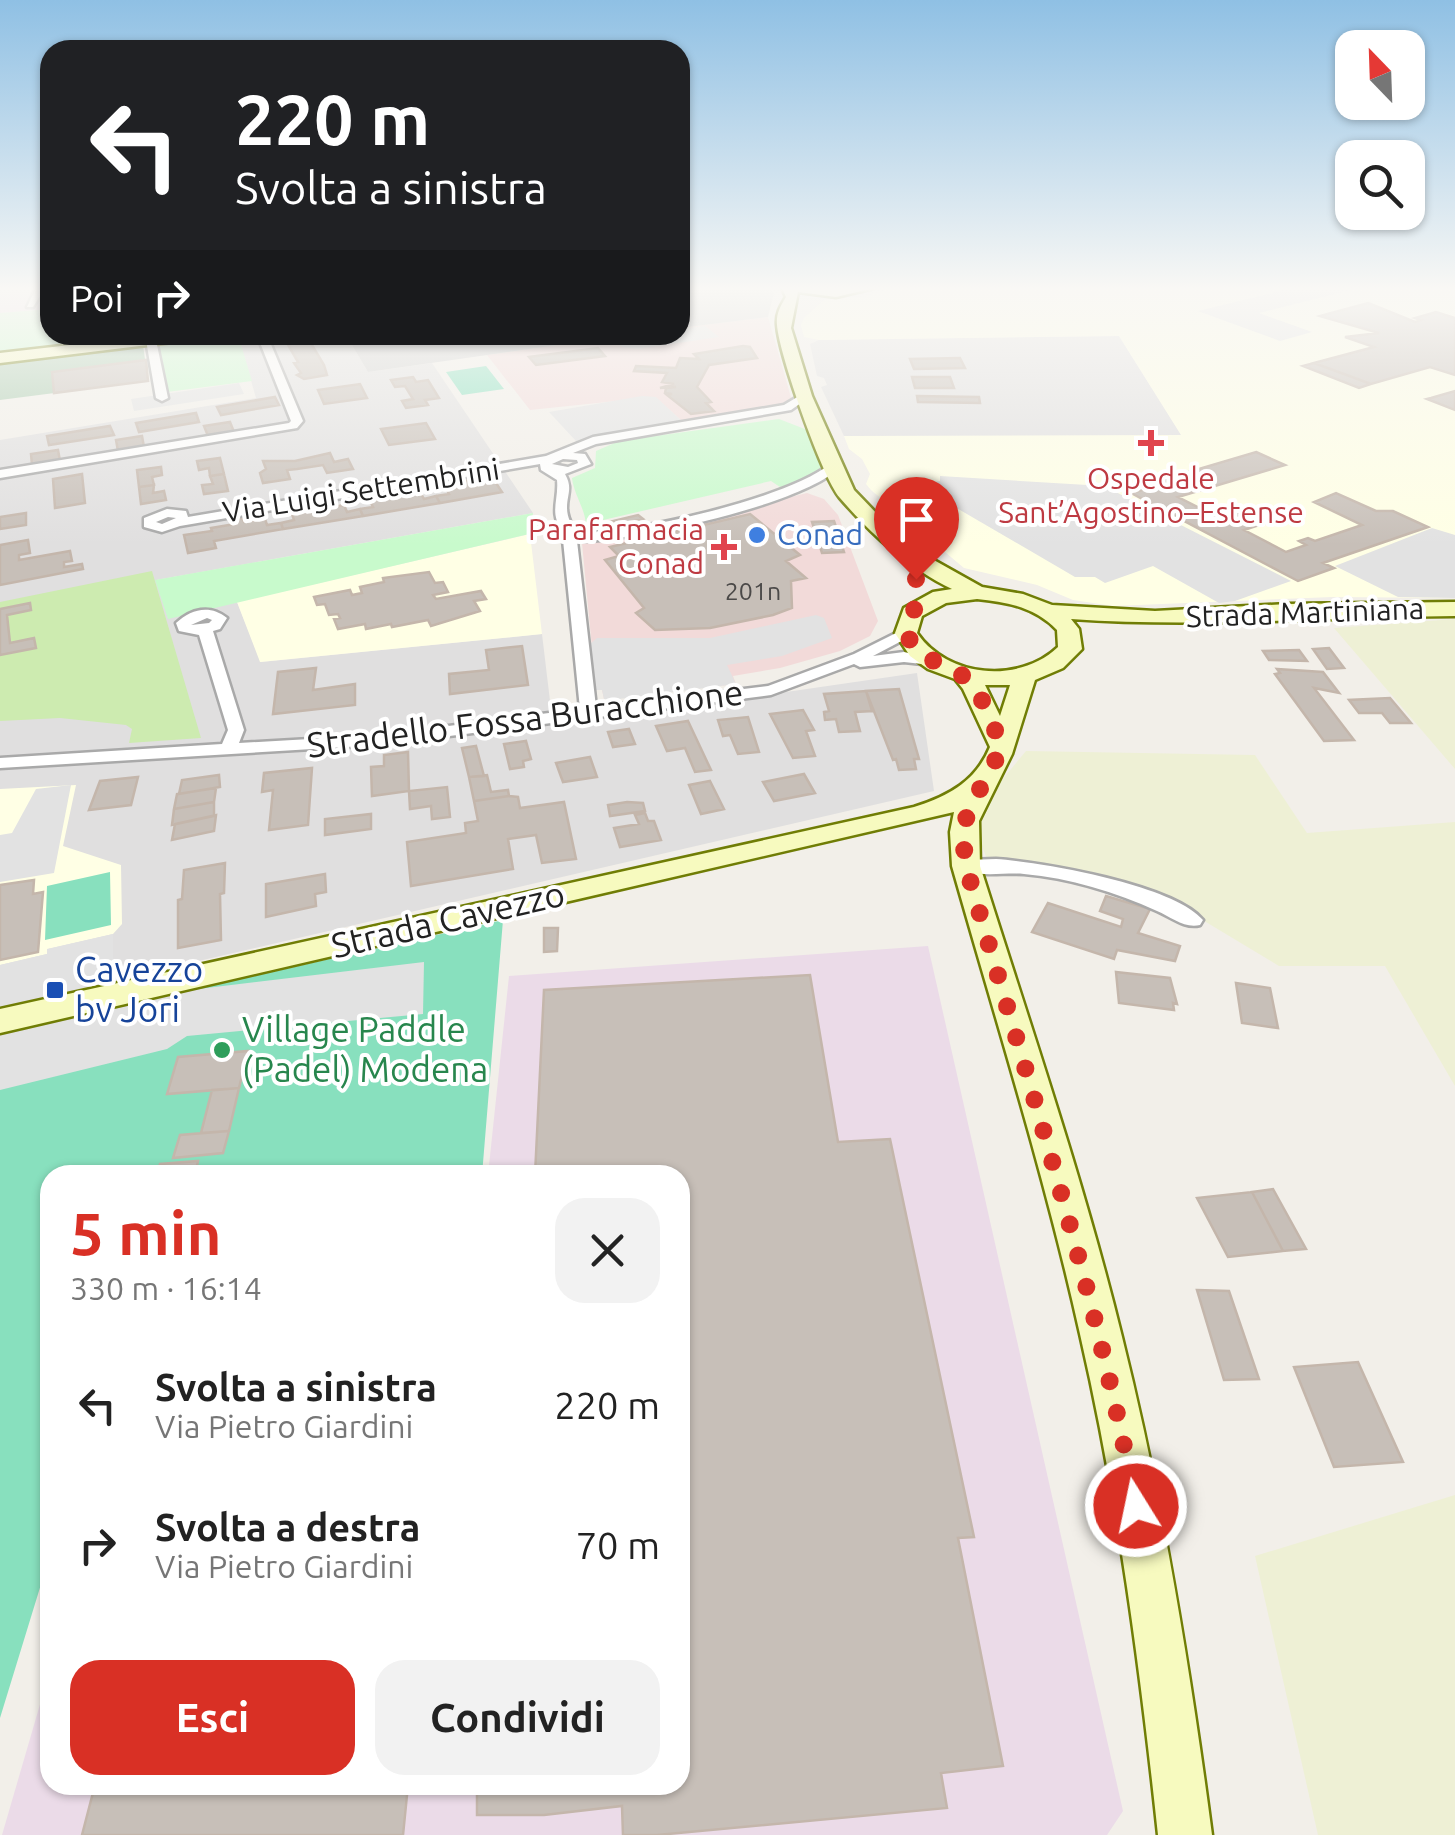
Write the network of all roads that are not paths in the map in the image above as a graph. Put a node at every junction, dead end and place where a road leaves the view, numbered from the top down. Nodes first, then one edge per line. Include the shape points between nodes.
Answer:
1 (157, 374) edge
2 (277, 374) edge
3 (797, 374) edge
4 (804, 396) junction
5 (162, 398) dead end
6 (818, 428) junction
7 (560, 466) junction
8 (834, 467) junction
9 (0, 474) edge
10 (182, 519) dead end
11 (569, 533) junction
12 (900, 549) junction
13 (977, 593) junction
14 (919, 607) junction
15 (1455, 610) edge
16 (1049, 611) junction
17 (1154, 618) junction
18 (205, 630) dead end
19 (906, 633) junction
20 (1070, 649) junction
21 (934, 663) junction
22 (960, 672) junction
23 (820, 673) junction
24 (1024, 676) junction
25 (589, 714) junction
26 (1001, 745) junction
27 (228, 750) junction
28 (0, 763) edge
29 (985, 780) junction
30 (896, 820) junction
31 (966, 866) junction
32 (1193, 920) dead end
33 (0, 1021) edge
34 (1185, 1835) edge

1 - 5 street
2 - 9 street via 293,426
3 - 4 main road
4 - 6 main road
4 - 7 street, Via Luigi Settembrini via 787,408 593,441
6 - 7 street via 791,418 761,418 615,441
6 - 8 main road
7 - 10 street, Via Luigi Settembrini via 517,466
7 - 11 street via 562,521
8 - 11 street via 802,487 617,535
8 - 12 main road via 845,492
11 - 25 street
12 - 13 main road
12 - 14 main road via 920,588
13 - 14 main road
13 - 16 main road, Strada Martiniana
14 - 19 main road
15 - 17 main road, Strada Martiniana
16 - 17 main road, Strada Martiniana
16 - 20 main road via 1068,629
17 - 20 main road, Strada Martiniana via 1112,627
18 - 27 street via 236,730
19 - 21 main road
19 - 23 street
20 - 24 main road, Strada Martiniana via 1048,669
21 - 22 main road
21 - 23 street via 881,658
22 - 24 main road
22 - 26 main road
23 - 25 street, Stradello Fossa Buracchione via 771,690
24 - 26 main road
25 - 27 street, Stradello Fossa Buracchione via 379,740
26 - 29 main road
27 - 28 street, Stradello Fossa Buracchione
29 - 30 main road, Strada Cavezzo via 946,806
29 - 31 main road via 966,810
30 - 31 main road via 936,830
30 - 33 main road, Strada Cavezzo
31 - 32 street via 1018,864 1087,878
31 - 34 main road via 1116,1400 1168,1682

